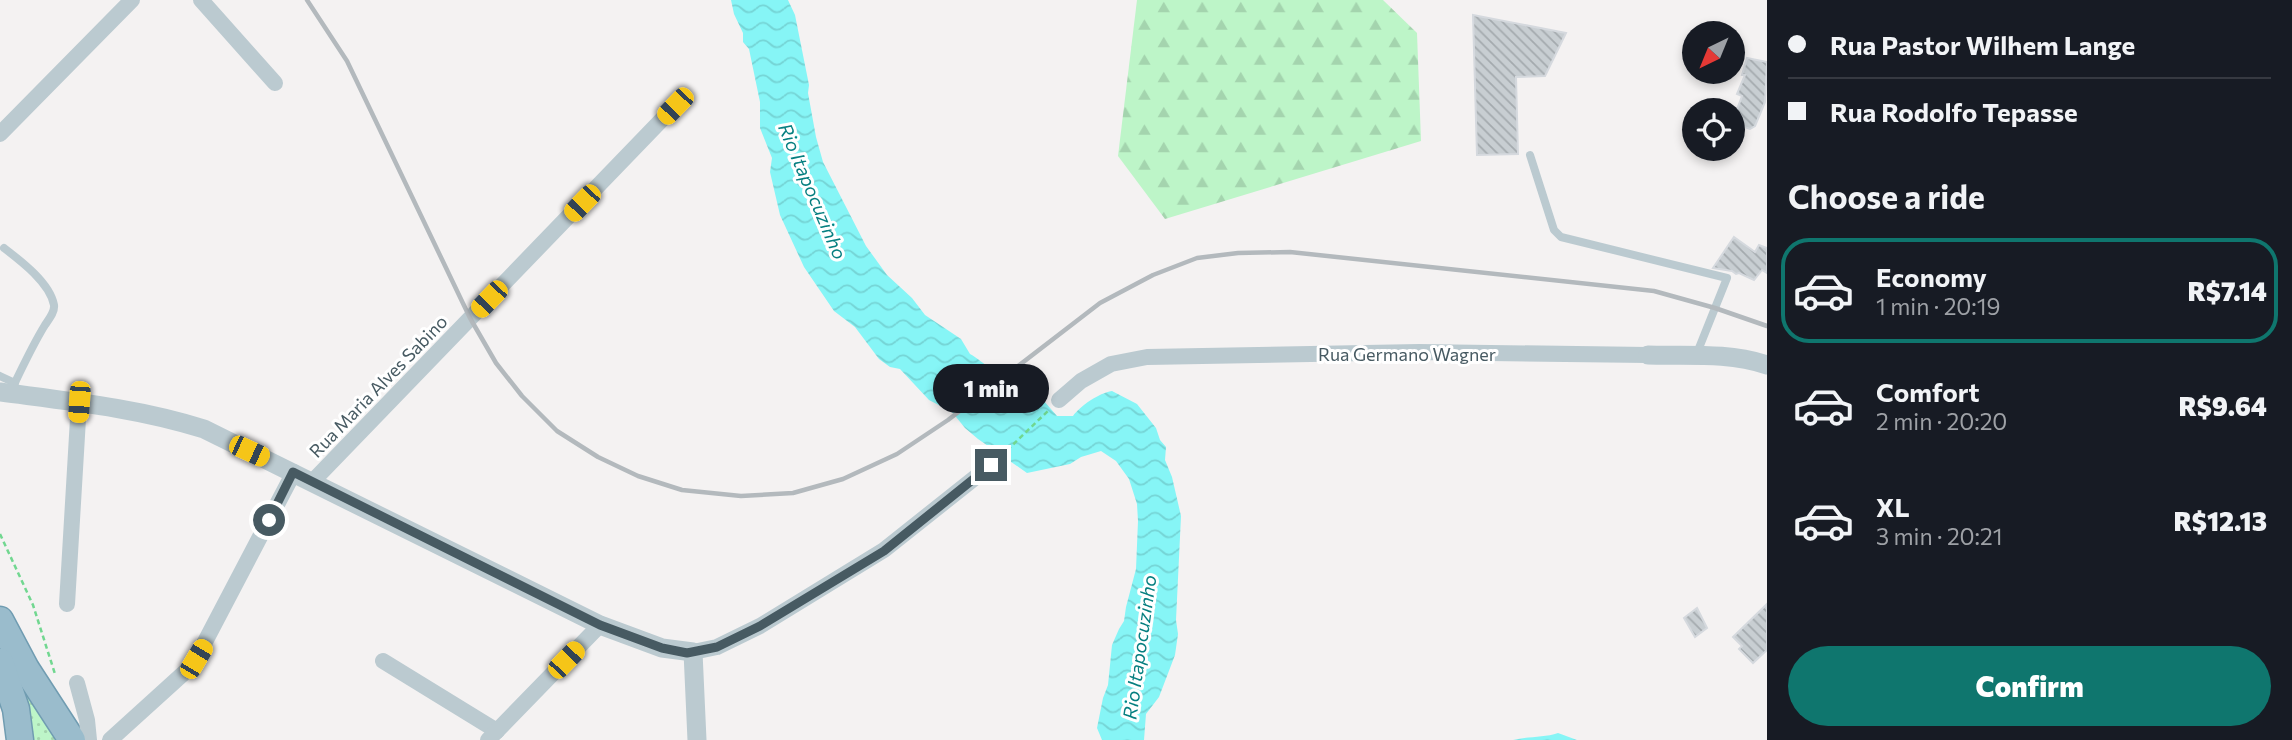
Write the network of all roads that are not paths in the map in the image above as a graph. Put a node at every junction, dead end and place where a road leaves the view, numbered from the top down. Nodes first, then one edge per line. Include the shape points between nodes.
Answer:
1 (132, 0) edge
2 (201, 0) edge
3 (275, 83) dead end
4 (675, 106) dead end
5 (0, 134) edge
6 (1530, 155) dead end
7 (4, 248) dead end
8 (1648, 355) joint
9 (1696, 356) junction
10 (1767, 365) edge
11 (6, 386) edge
12 (1059, 400) road end
13 (79, 402) junction
14 (991, 465) road end
15 (293, 472) junction
16 (313, 481) junction
17 (67, 604) dead end
18 (0, 620) edge
19 (600, 625) junction
20 (693, 652) junction
21 (383, 661) dead end
22 (0, 662) edge
23 (77, 683) dead end
24 (492, 736) edge
25 (20, 740) edge
26 (72, 740) edge
27 (89, 740) edge
28 (110, 740) edge
29 (697, 740) edge

1 - 5 street
2 - 3 street
4 - 16 street, Rua Maria Alves Sabino
6 - 9 lane via 1554,230 1561,237 1727,278
7 - 11 lane via 25,264 48,291 54,306
8 - 9 street, Rua Germano Wagner
8 - 12 street, Rua Germano Wagner via 1419,352 1147,358 1111,364 1080,381
9 - 10 street, Rua Germano Wagner via 1751,359
11 - 13 street
13 - 15 street via 204,429
13 - 17 street
14 - 20 street via 884,551 760,626 717,647
15 - 16 street
15 - 28 street via 196,659
16 - 19 street
18 - 26 highway
19 - 20 street via 662,648
19 - 24 street
20 - 29 street
21 - 24 street
22 - 25 highway via 16,709
23 - 27 street

